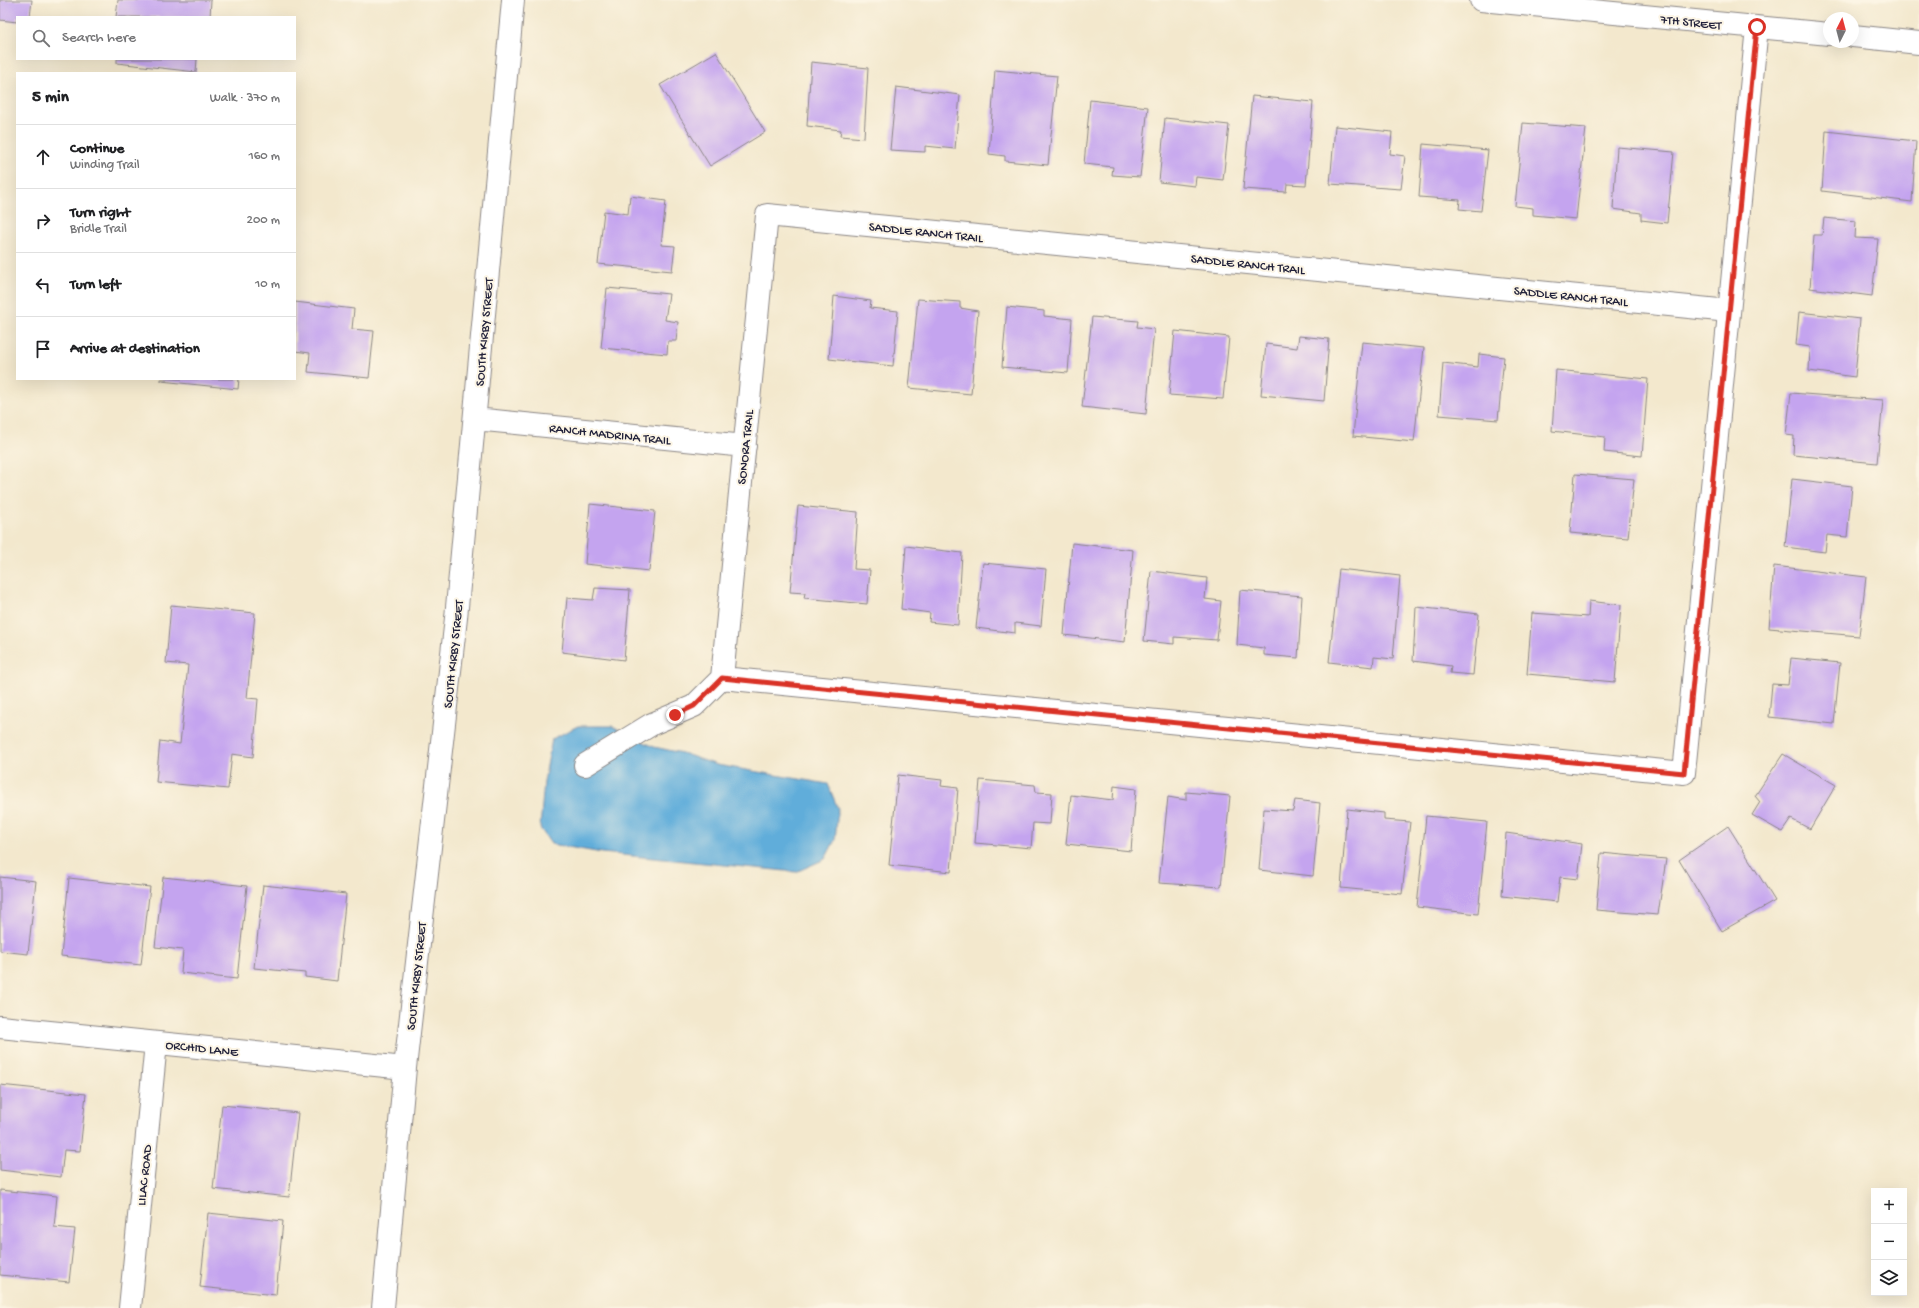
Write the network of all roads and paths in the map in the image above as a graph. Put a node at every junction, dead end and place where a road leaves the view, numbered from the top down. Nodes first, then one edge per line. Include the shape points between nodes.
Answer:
1 (513, 0) edge
2 (1481, 0) edge
3 (1757, 27) junction
4 (1823, 33) edge
5 (1859, 37) edge
6 (1919, 43) edge
7 (767, 215) joint
8 (1729, 311) junction
9 (475, 419) junction
10 (745, 446) junction
11 (722, 678) junction
12 (585, 765) dead end
13 (0, 1027) edge
14 (156, 1043) junction
15 (405, 1068) junction
16 (130, 1308) edge
17 (383, 1308) edge

1 - 9 street, SOUTH KIRBY STREET
2 - 3 street, 7TH STREET
3 - 4 street, 7TH STREET
3 - 8 street
5 - 6 street
7 - 8 street, SADDLE RANCH TRAIL
7 - 10 street, SONORA TRAIL
8 - 11 street via 1684,773
9 - 10 street, RANCH MADRINA TRAIL
9 - 15 street, SOUTH KIRBY STREET via 456,618
10 - 11 street, SONORA TRAIL
11 - 12 street via 694,706 652,724
13 - 14 street, ORCHID LANE
14 - 15 street, ORCHID LANE
14 - 16 street, LILAC ROAD
15 - 17 street, SOUTH KIRBY STREET

